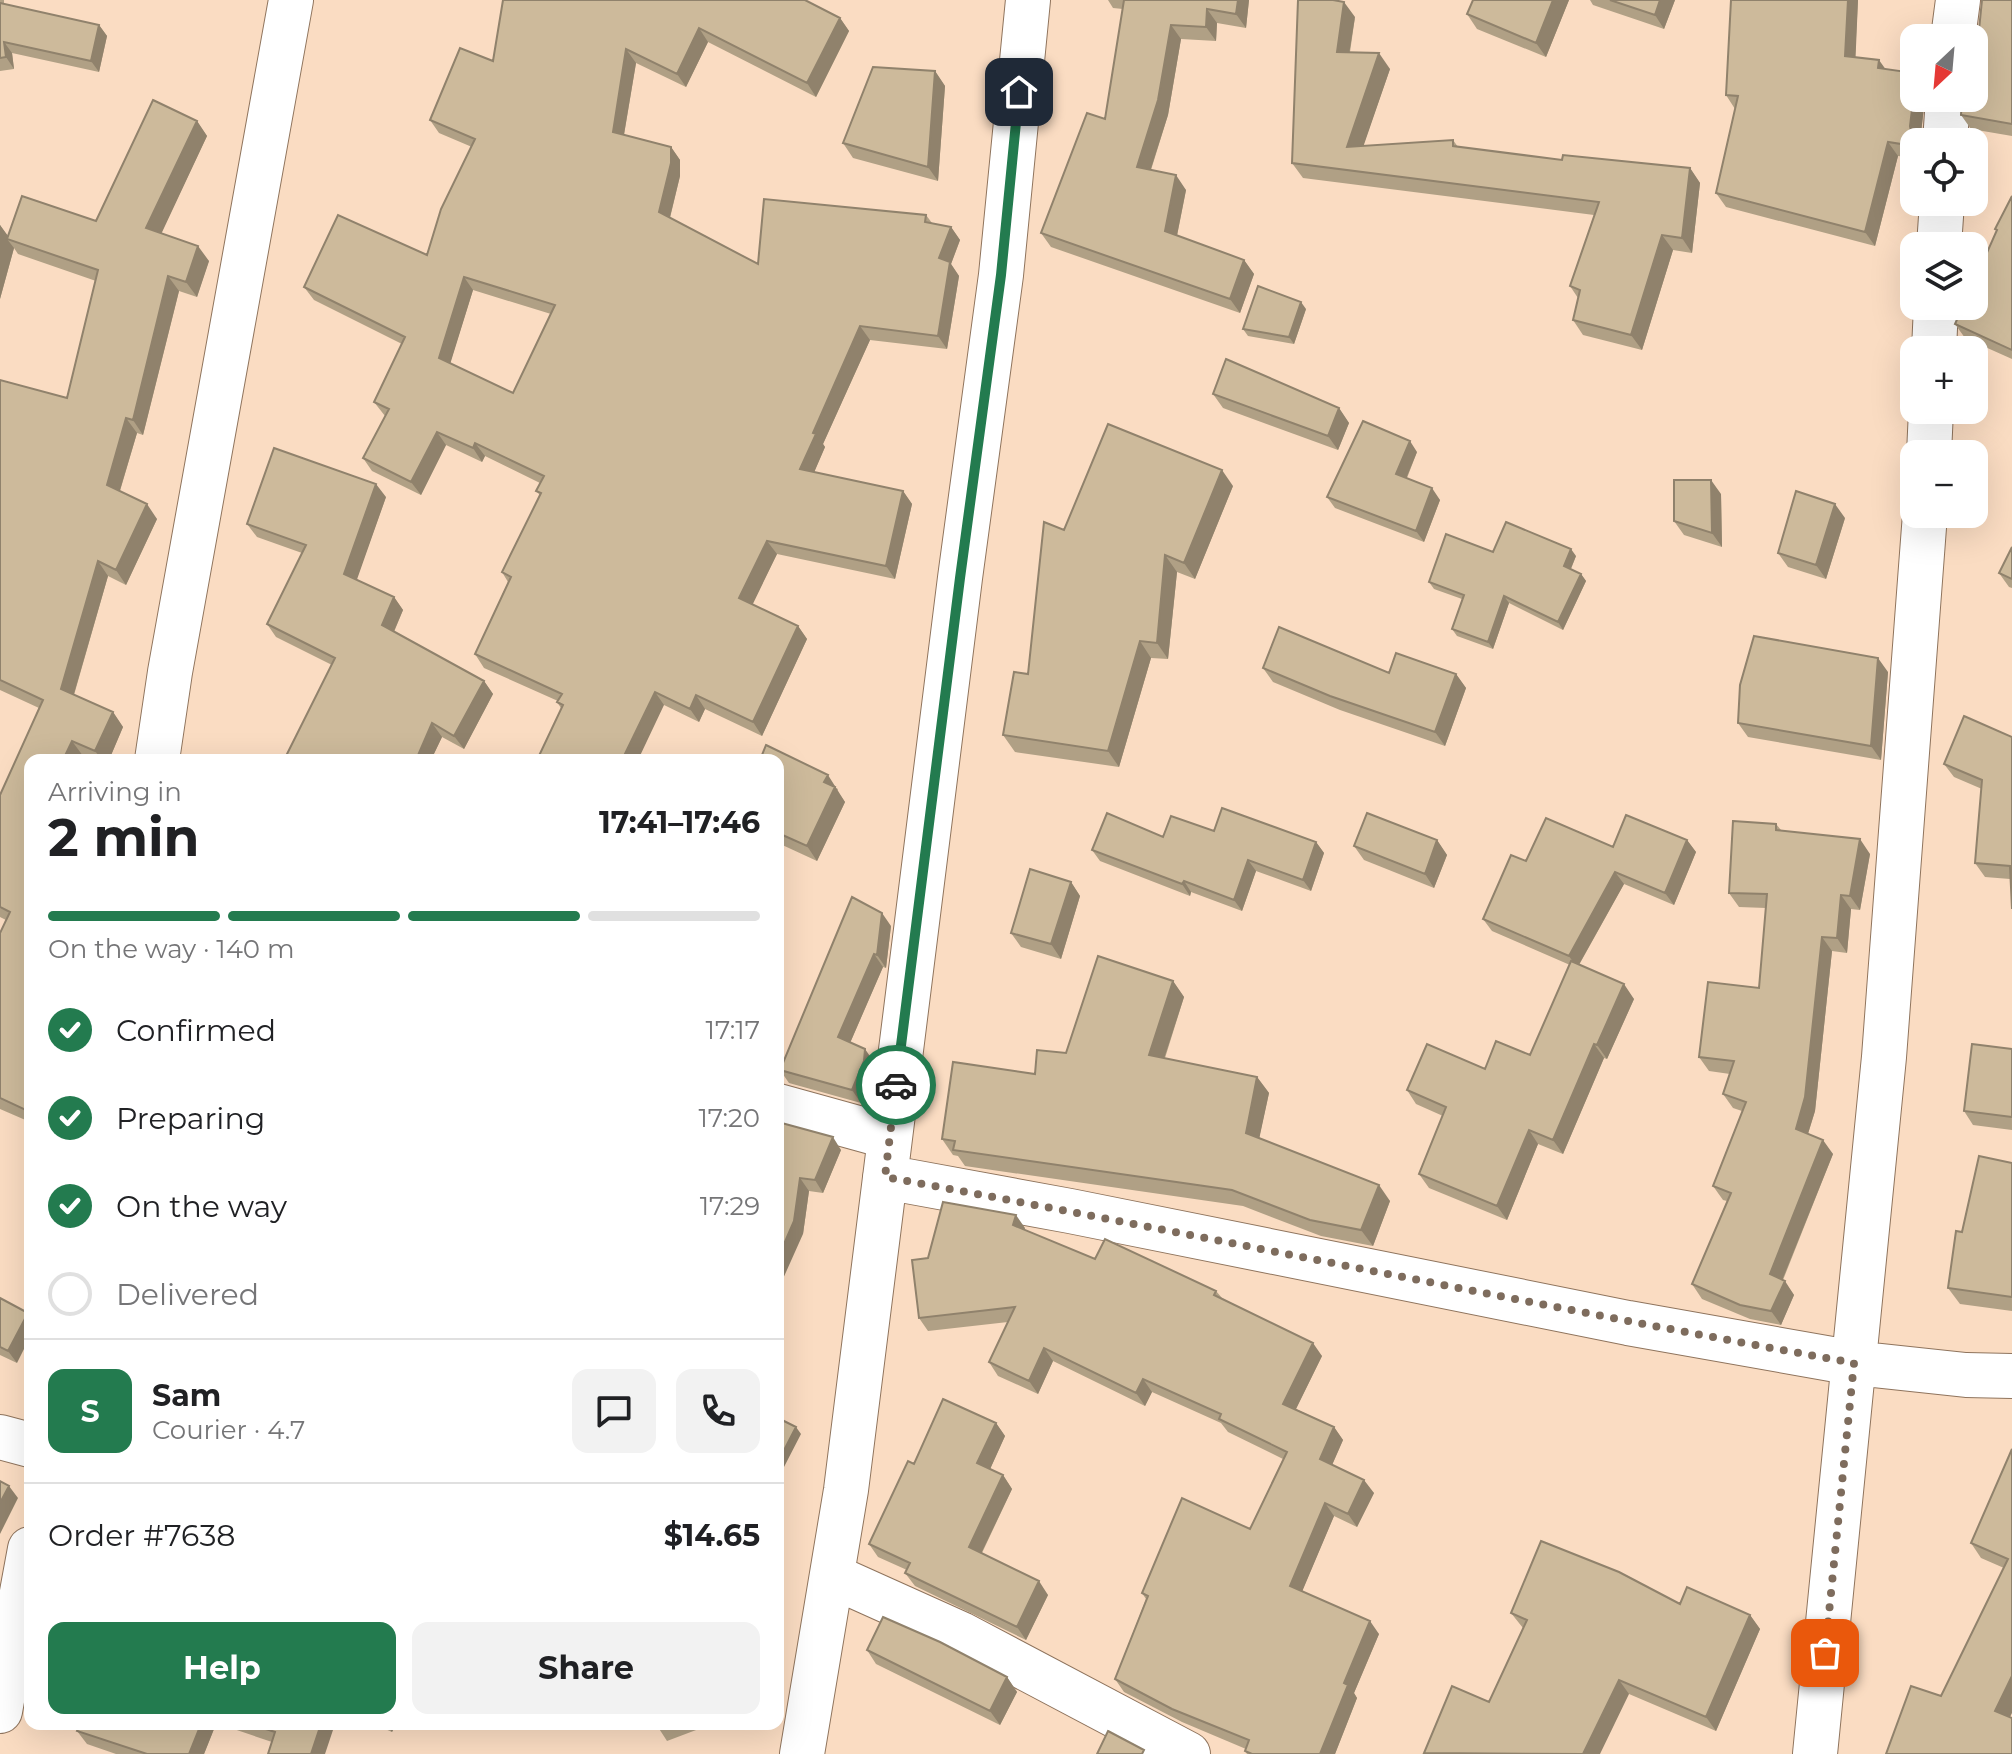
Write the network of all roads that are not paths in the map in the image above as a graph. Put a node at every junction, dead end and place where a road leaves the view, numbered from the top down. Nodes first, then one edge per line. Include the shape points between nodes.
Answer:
1 (291, 0) edge
2 (1028, 0) edge
3 (1958, 0) edge
4 (1955, 24) edge
5 (1924, 528) edge
6 (158, 754) edge
7 (784, 1109) edge
8 (887, 1157) junction
9 (1854, 1363) junction
10 (2012, 1376) edge
11 (0, 1437) edge
12 (24, 1443) edge
13 (832, 1576) junction
14 (24, 1581) edge
15 (0, 1711) edge
16 (802, 1754) edge
17 (1188, 1754) edge
18 (1815, 1754) edge

1 - 6 street
2 - 8 street via 1001,275
3 - 4 street
5 - 9 street via 1884,1057
7 - 8 street
8 - 9 street via 1070,1211
8 - 13 street
9 - 10 street
9 - 18 street
11 - 12 street
13 - 16 street
13 - 17 street via 961,1634
14 - 15 street

